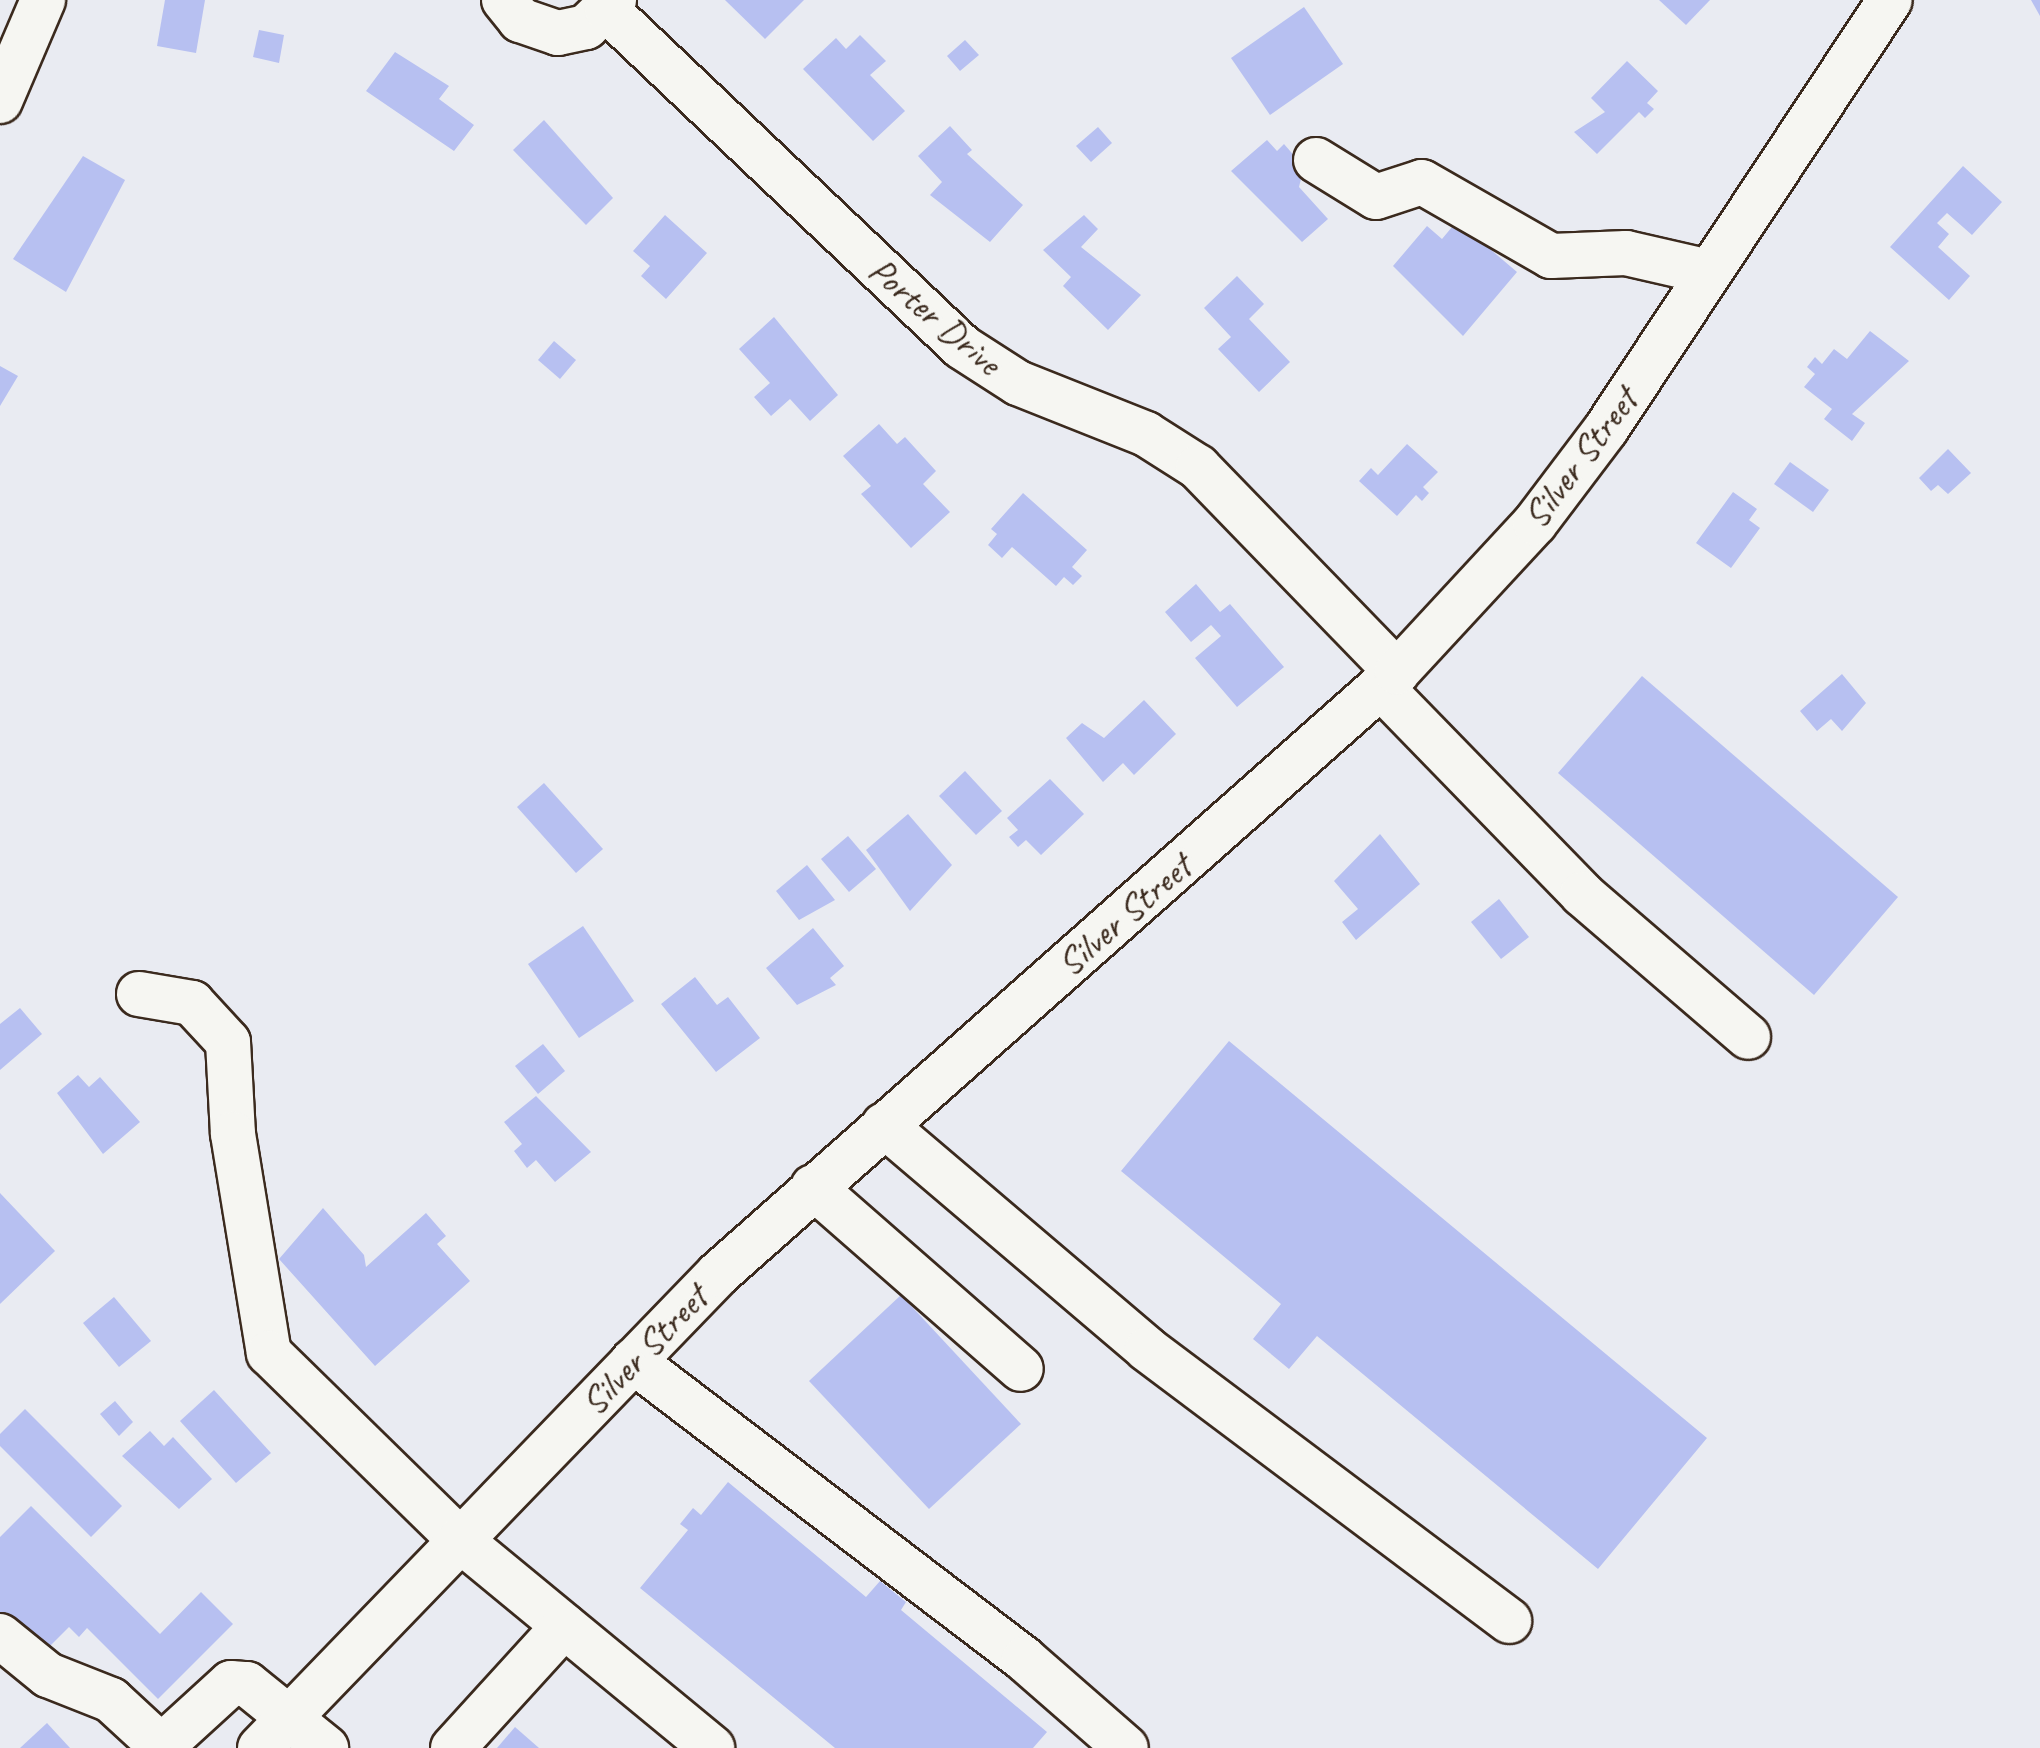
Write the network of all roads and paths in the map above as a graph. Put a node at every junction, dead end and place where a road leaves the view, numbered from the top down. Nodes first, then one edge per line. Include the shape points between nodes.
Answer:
1 (43, 0) edge
2 (504, 0) edge
3 (611, 5) edge
4 (1874, 6) edge
5 (0, 101) edge
6 (1316, 160) dead end
7 (1709, 272) junction
8 (1389, 680) junction
9 (139, 994) dead end
10 (1748, 1037) dead end
11 (884, 1125) junction
12 (813, 1187) junction
13 (633, 1361) junction
14 (1021, 1369) dead end
15 (460, 1540) junction
16 (1509, 1621) dead end
17 (564, 1626) junction
18 (0, 1636) edge
19 (274, 1732) edge
20 (162, 1747) edge
21 (326, 1748) edge
22 (453, 1748) edge
23 (712, 1748) edge
24 (1126, 1748) edge

1 - 5 street
2 - 3 street, Porter Drive via 520,20 558,33 586,27
3 - 8 street, Porter Drive via 962,347 1018,383 1146,434 1189,460
4 - 7 street, Silver Street
6 - 7 street via 1376,197 1422,182 1551,256 1626,253
7 - 8 street, Silver Street via 1535,523
8 - 10 street, Porter Drive via 1582,894
8 - 11 street, Silver Street
9 - 15 street via 192,1003 228,1042 233,1134 269,1353
11 - 12 street, Silver Street
11 - 16 street via 1147,1349
12 - 13 street, Silver Street
12 - 14 street
13 - 15 street, Silver Street
13 - 24 street via 1024,1659
15 - 17 street
15 - 19 street, Silver Street
17 - 22 street
17 - 23 street
18 - 20 street via 48,1675 111,1700
19 - 20 street via 247,1684 231,1683
19 - 21 street

